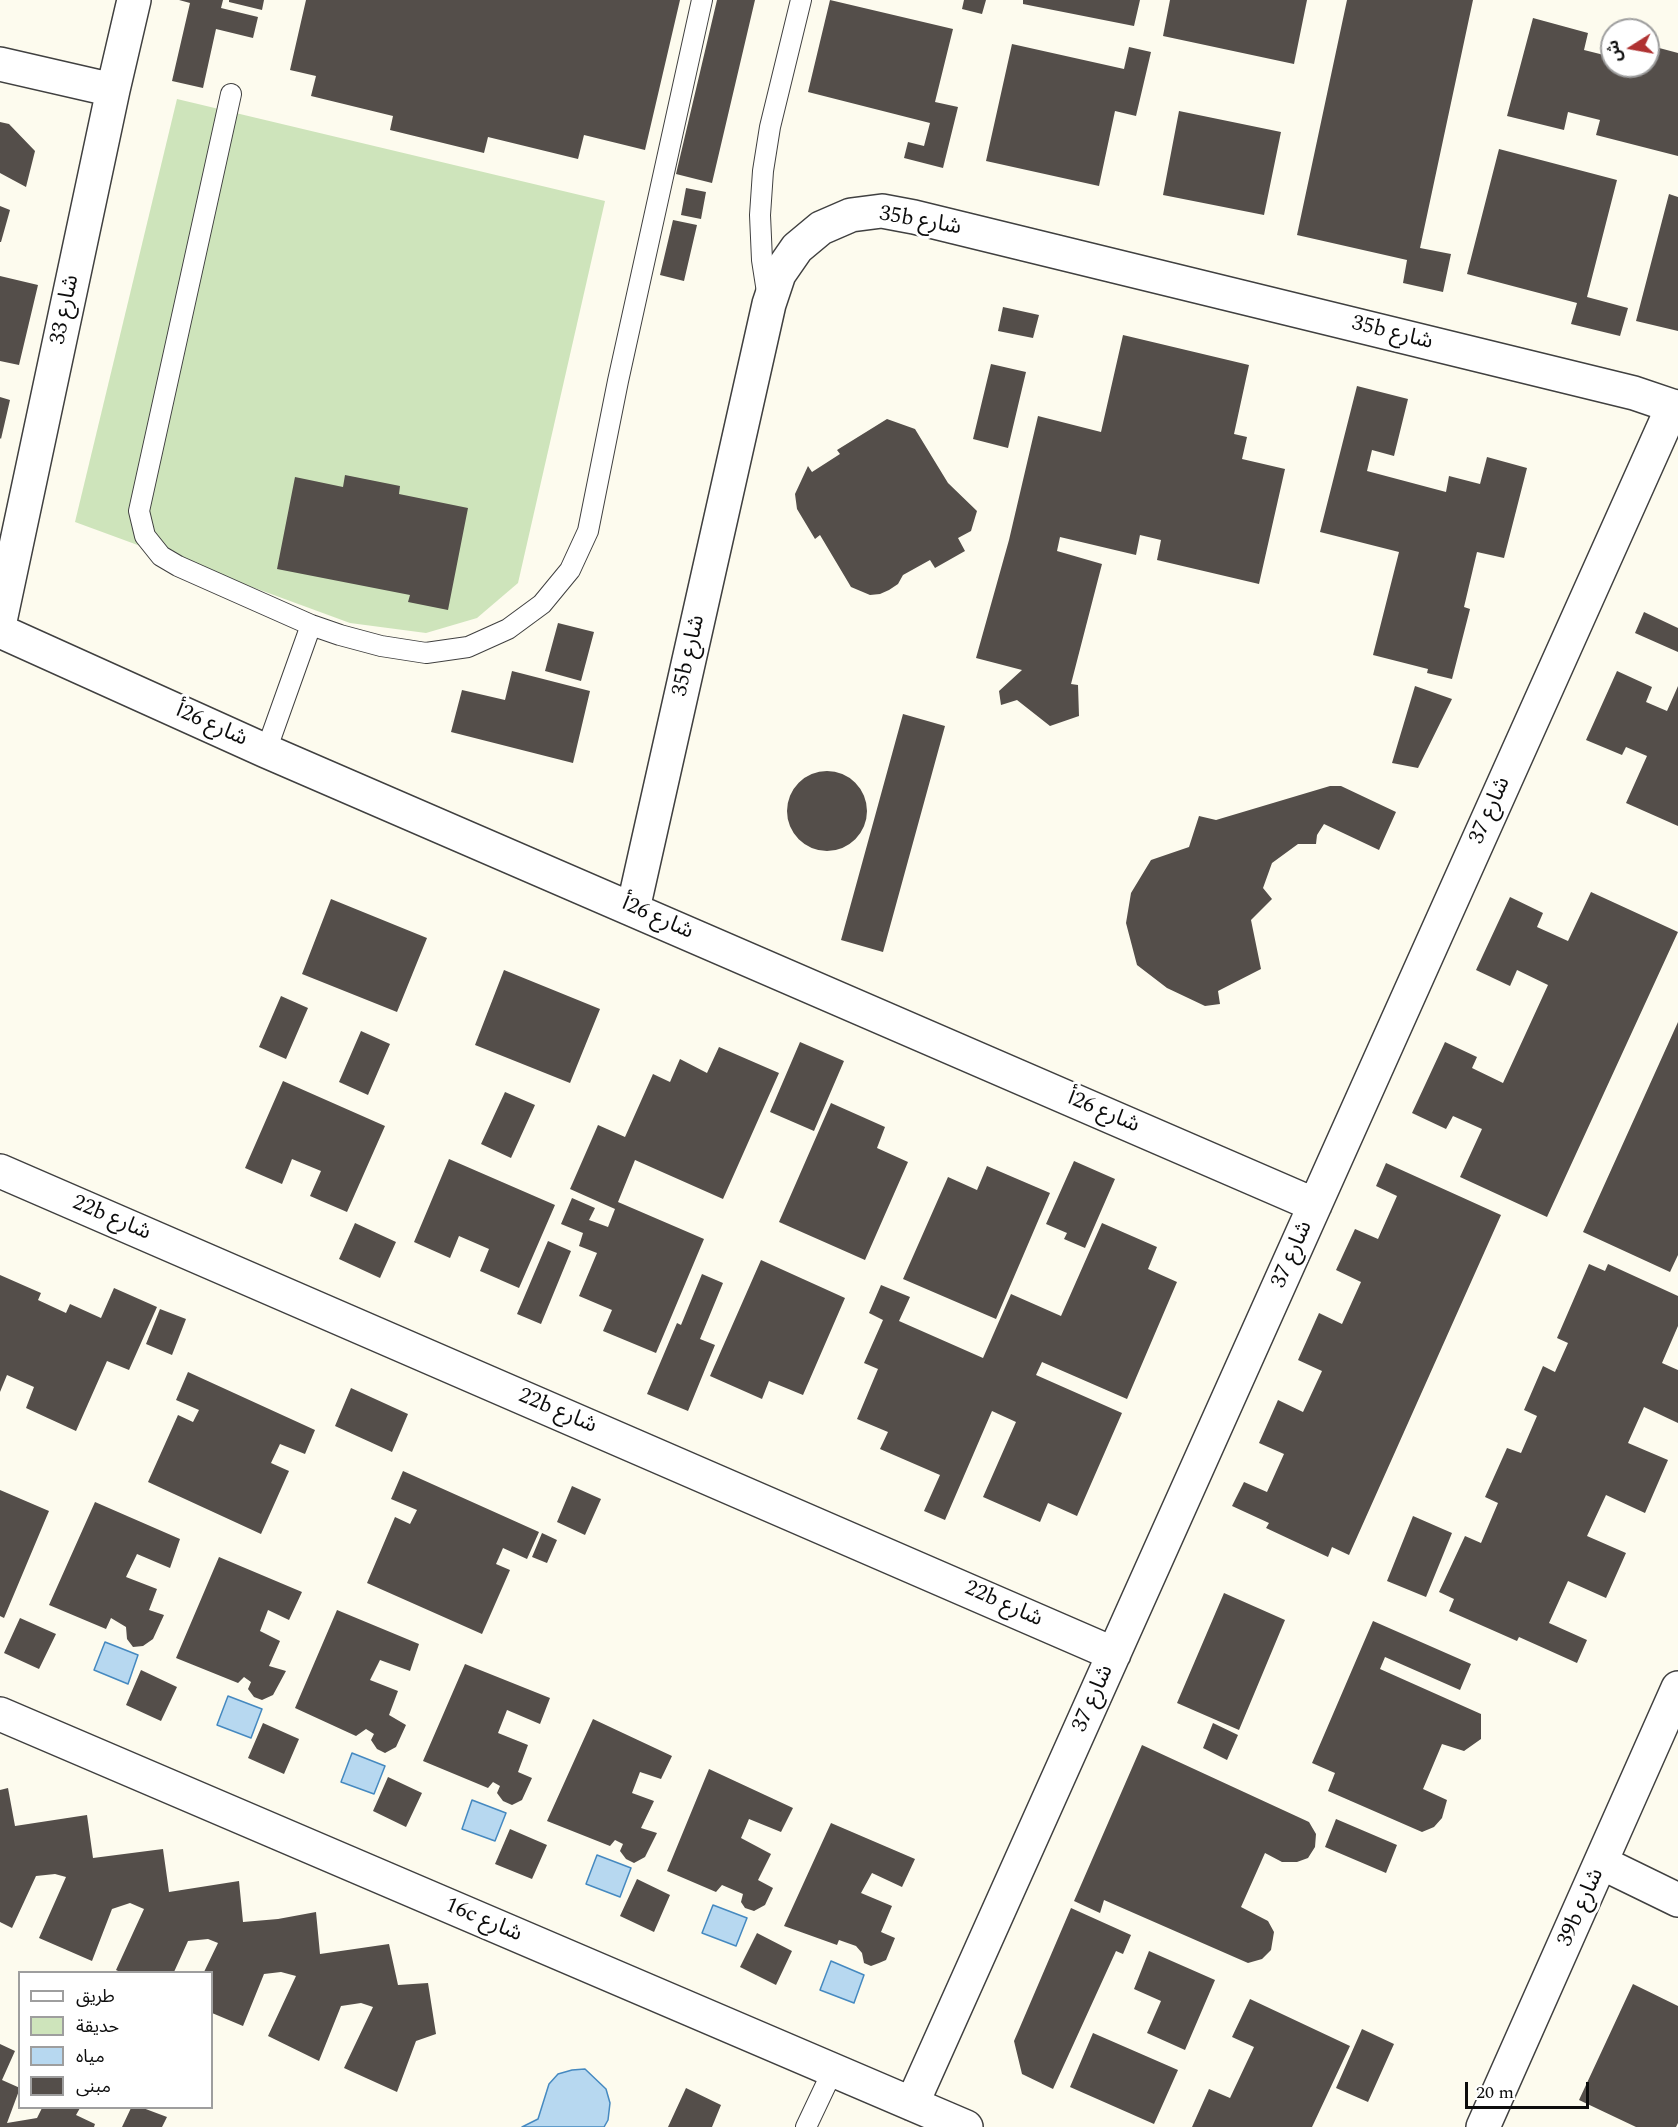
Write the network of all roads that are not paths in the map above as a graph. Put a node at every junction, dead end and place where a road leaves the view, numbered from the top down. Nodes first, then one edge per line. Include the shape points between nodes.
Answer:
1 (134, 0) edge
2 (702, 0) edge
3 (801, 0) edge
4 (0, 64) edge
5 (113, 90) junction
6 (231, 94) dead end
7 (769, 304) junction
8 (1675, 407) edge
9 (0, 621) edge
10 (311, 625) junction
11 (0, 631) edge
12 (266, 751) junction
13 (633, 909) junction
14 (0, 1171) edge
15 (1315, 1205) junction
16 (1114, 1654) junction
17 (1678, 1688) edge
18 (0, 1714) edge
19 (1602, 1863) junction
20 (1678, 1900) edge
21 (833, 2070) junction
22 (912, 2104) junction
23 (806, 2127) edge
24 (966, 2127) edge
25 (1483, 2127) edge

1 - 5 street, شارع 33
2 - 10 lane via 588,531 570,570 543,603 508,629 468,647 426,653 381,646
3 - 7 lane via 763,171 762,260
4 - 5 street
5 - 9 street, شارع 33
6 - 10 lane via 139,511 145,536 161,556
7 - 8 street, 35b شارع via 779,274 797,248 813,234 851,215 882,212 1603,386
7 - 13 street, 35b شارع
8 - 15 street, شارع 37
10 - 12 lane
11 - 12 street, شارع 26أ
12 - 13 street, شارع 26أ
13 - 15 street, شارع 26أ
14 - 16 street, 22b شارع
15 - 16 street, شارع 37
16 - 22 street, شارع 37
17 - 19 street, 39b شارع
18 - 21 street, 16c شارع
19 - 20 street
19 - 25 street, 39b شارع
21 - 22 street, 16c شارع
21 - 23 lane
22 - 24 street, 16c شارع

